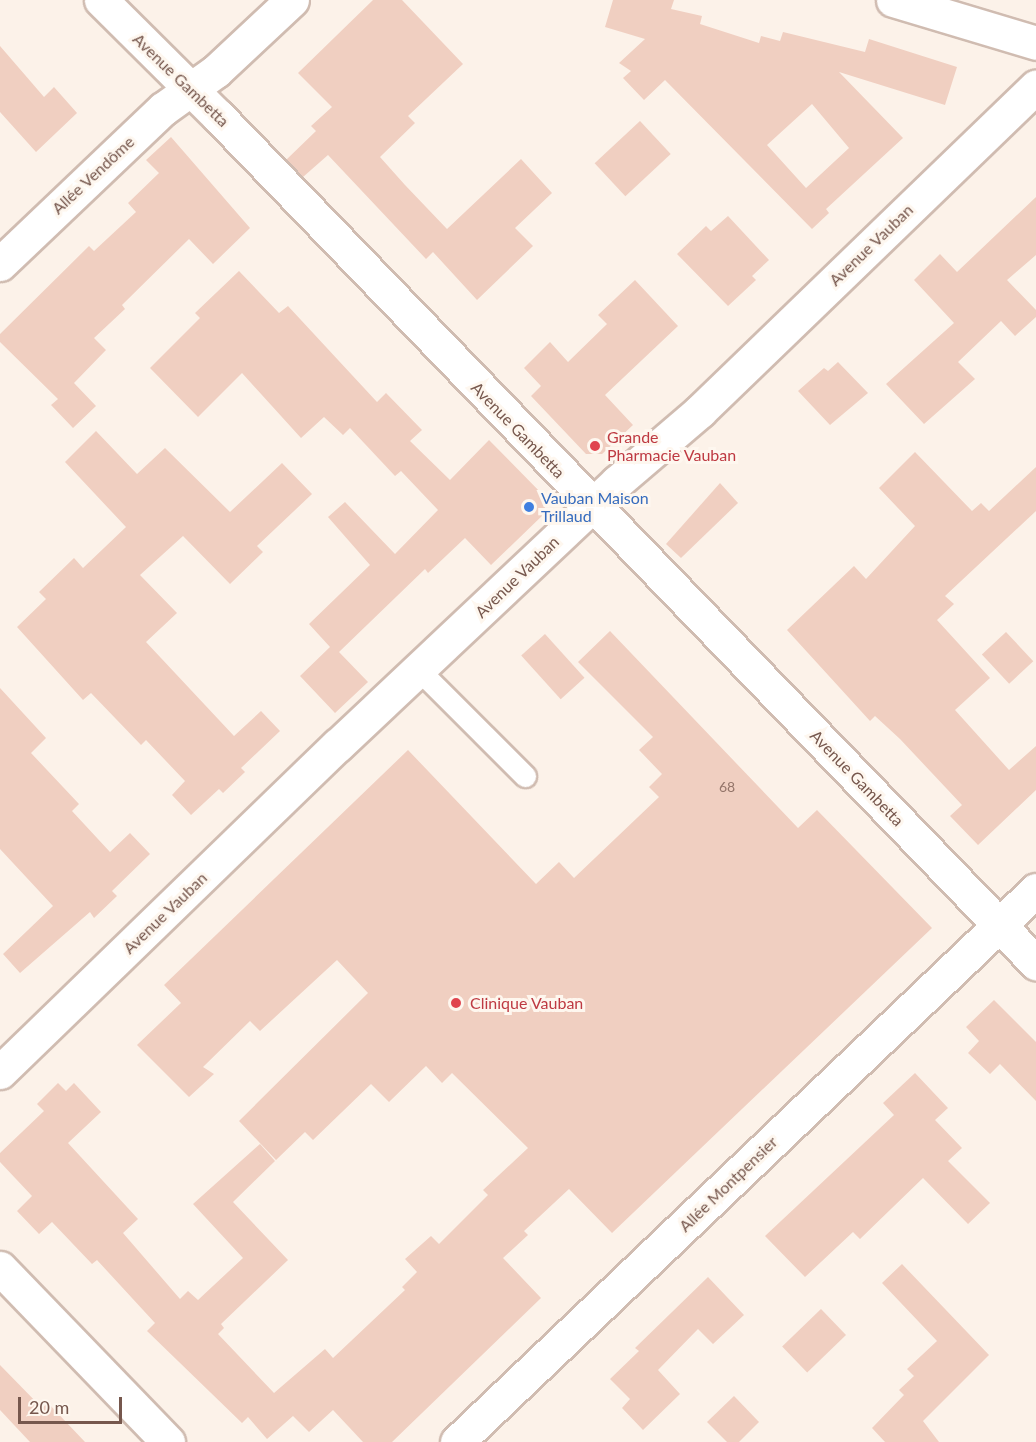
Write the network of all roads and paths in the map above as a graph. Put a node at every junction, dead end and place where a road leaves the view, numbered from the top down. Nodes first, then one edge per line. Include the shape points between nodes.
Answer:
1 (101, 0) edge
2 (292, 0) edge
3 (893, 0) edge
4 (1036, 43) edge
5 (1036, 86) edge
6 (189, 89) junction
7 (0, 264) edge
8 (592, 506) junction
9 (420, 670) junction
10 (525, 776) dead end
11 (1036, 890) edge
12 (999, 925) junction
13 (1036, 963) edge
14 (0, 1072) edge
15 (0, 1268) edge
16 (168, 1442) edge
17 (457, 1442) edge

1 - 6 street, Avenue Gambetta
2 - 6 street, Allée Vendôme via 216,71
3 - 4 street
5 - 8 street, Avenue Vauban via 700,411
6 - 7 street, Allée Vendôme
6 - 8 street, Avenue Gambetta
8 - 9 street, Avenue Vauban
8 - 12 street, Avenue Gambetta
9 - 10 lane
9 - 14 street, Avenue Vauban
11 - 12 street, Allée Montpensier
12 - 13 street, Avenue Gambetta
12 - 17 street, Allée Montpensier
15 - 16 street

